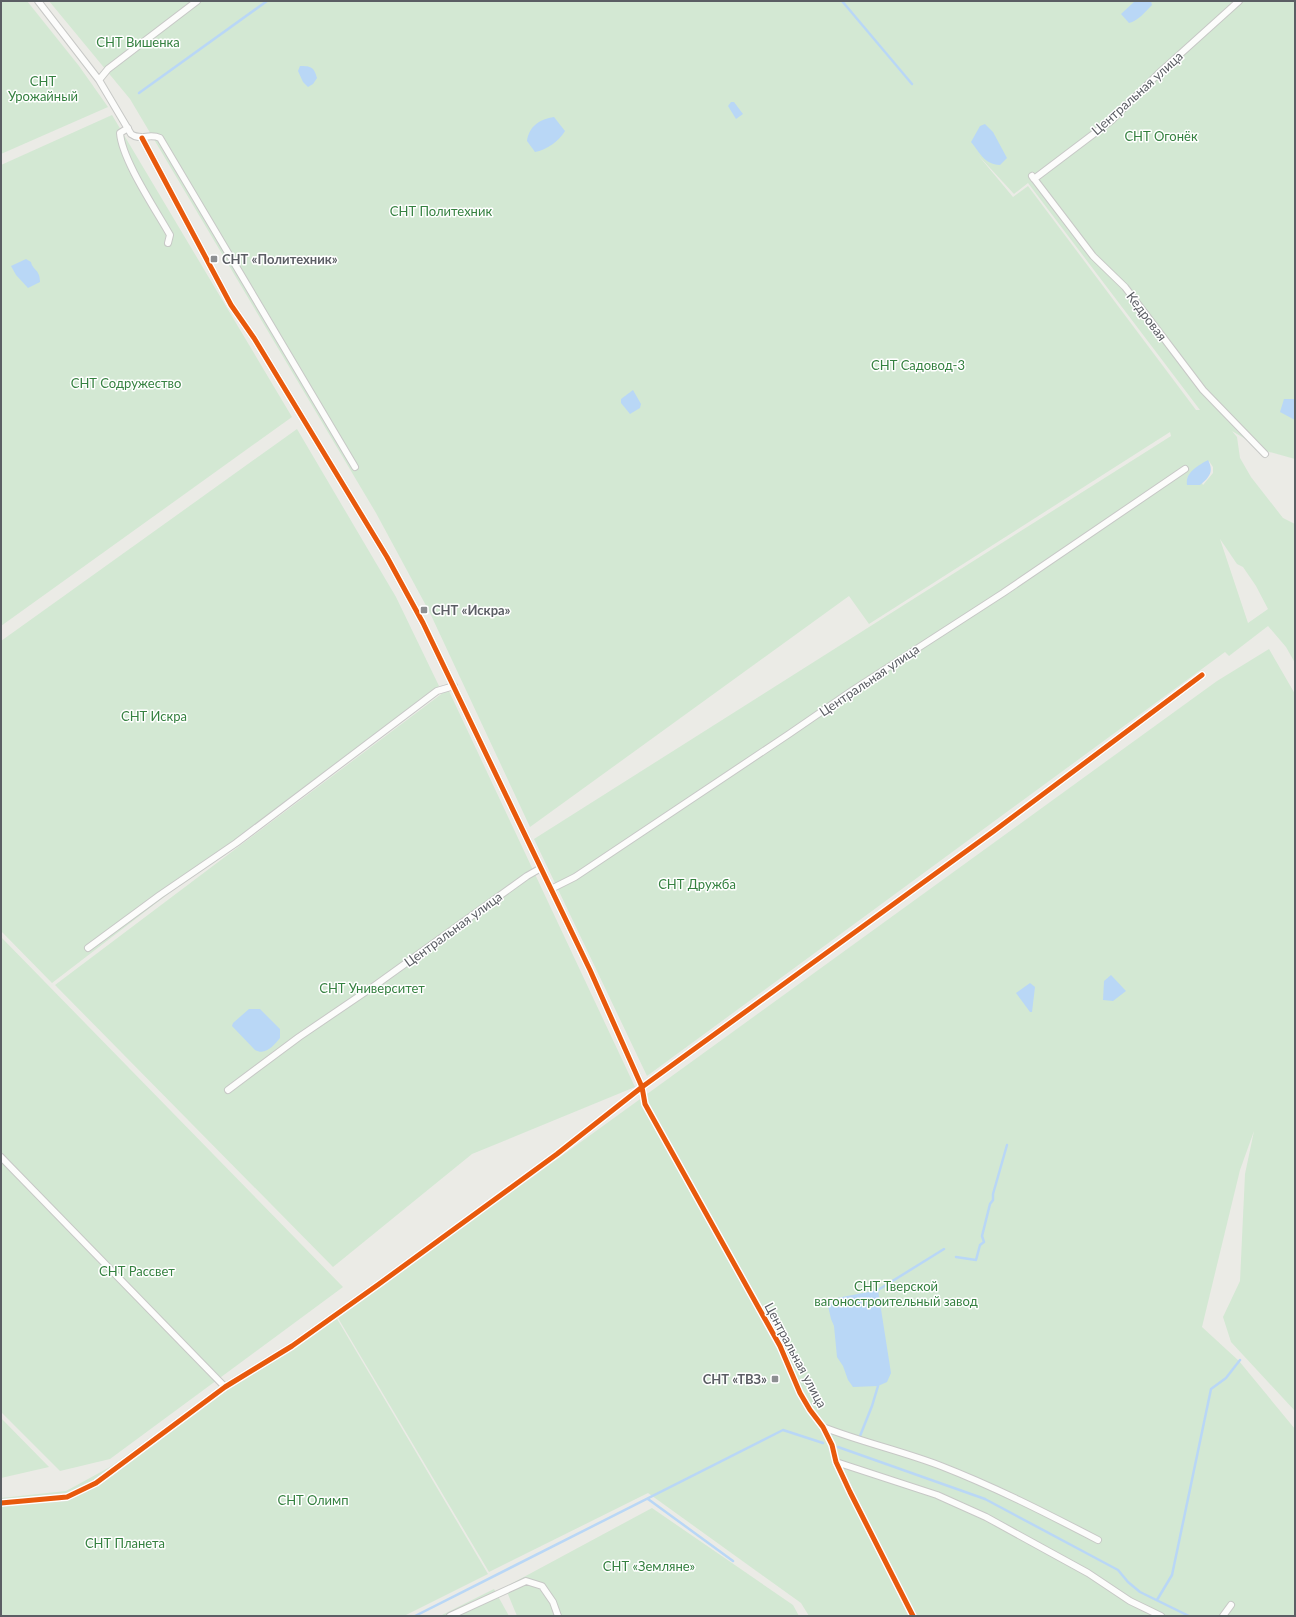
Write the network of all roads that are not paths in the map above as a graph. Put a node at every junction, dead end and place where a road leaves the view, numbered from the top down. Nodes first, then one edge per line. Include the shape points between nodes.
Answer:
1 (38, 1) edge
2 (197, 1) edge
3 (1239, 1) edge
4 (99, 80) junction
5 (128, 128) junction
6 (142, 138) junction
7 (1033, 177) joint
8 (168, 243) dead end
9 (1264, 454) dead end
10 (355, 467) dead end
11 (1185, 469) dead end
12 (1202, 675) dead end
13 (454, 686) junction
14 (541, 868) junction
15 (551, 890) junction
16 (88, 948) dead end
17 (642, 1087) junction
18 (228, 1090) dead end
19 (1, 1157) edge
20 (225, 1387) junction
21 (823, 1426) junction
22 (836, 1462) junction
23 (1, 1503) edge
24 (1098, 1540) dead end
25 (1231, 1605) dead end
26 (450, 1616) edge
27 (558, 1616) edge
28 (913, 1616) edge
29 (1161, 1616) edge
30 (1223, 1616) edge

1 - 4 street
2 - 4 street via 108,69
3 - 7 street, Центральная улица via 1158,74 1112,120
4 - 5 street
5 - 6 street via 135,137
5 - 8 street via 120,134 121,141 131,166 170,235
6 - 10 street via 160,138
6 - 13 street, Центральная улица via 231,305 254,338 387,557
7 - 9 street, Кедровая via 1093,256 1125,287 1203,390
11 - 15 street, Центральная улица via 582,873
12 - 17 street via 1012,818
13 - 14 street, Центральная улица
13 - 16 street via 437,691 236,843
14 - 15 street, Центральная улица
14 - 18 street, Центральная улица
15 - 17 street, Центральная улица
17 - 20 street via 557,1154 379,1284 292,1346
17 - 21 street, Центральная улица via 645,1104 780,1346 800,1393
19 - 20 street
20 - 23 street via 96,1483 66,1497
21 - 22 street, Центральная улица via 832,1445
21 - 24 street via 848,1437 940,1465 1020,1500
22 - 28 street, Центральная улица
22 - 29 street via 937,1495 986,1517 1088,1573 1130,1601
25 - 30 street
26 - 27 street via 526,1581 542,1586 553,1602

